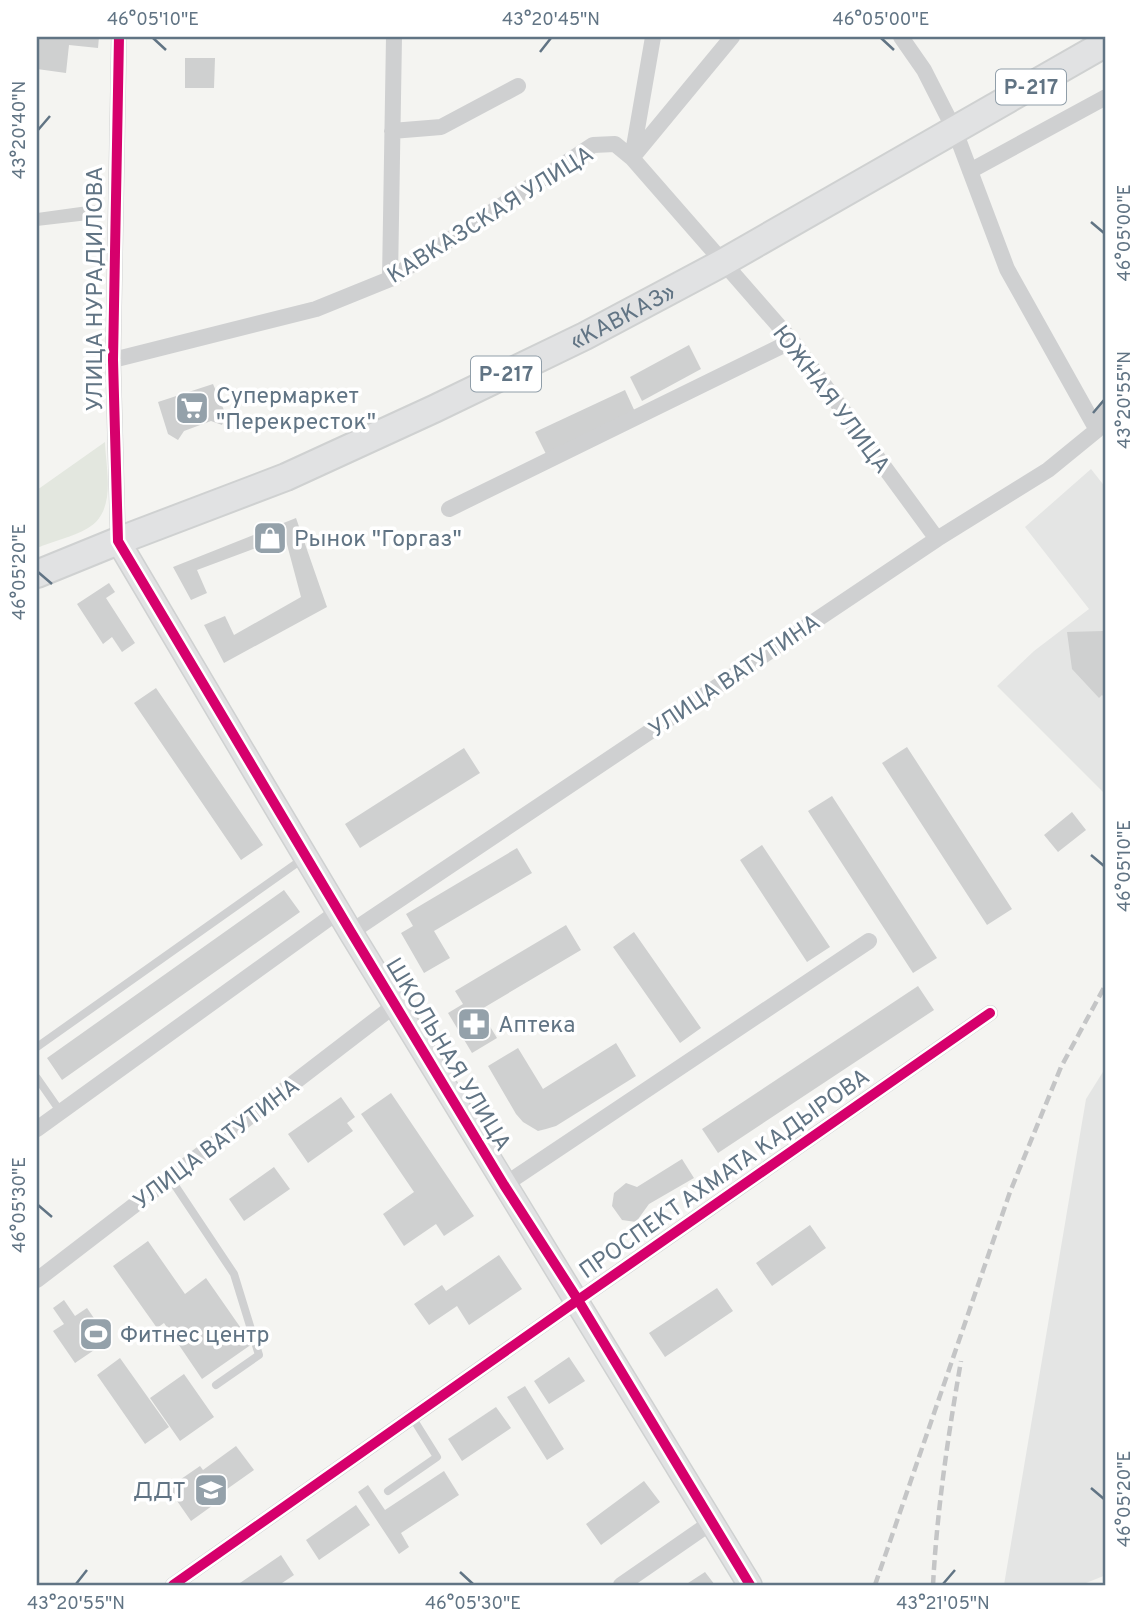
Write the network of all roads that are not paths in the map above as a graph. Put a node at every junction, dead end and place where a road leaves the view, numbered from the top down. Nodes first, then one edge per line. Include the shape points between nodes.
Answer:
1 (119, 37) edge
2 (394, 37) edge
3 (653, 37) edge
4 (732, 37) edge
5 (901, 37) edge
6 (1106, 43) edge
7 (518, 86) dead end
8 (1106, 97) edge
9 (392, 131) junction
10 (955, 131) junction
11 (632, 158) junction
12 (970, 171) junction
13 (722, 263) junction
14 (390, 279) junction
15 (792, 341) junction
16 (113, 360) junction
17 (1106, 408) edge
18 (1097, 429) junction
19 (449, 509) dead end
20 (937, 539) junction
21 (118, 541) junction
22 (37, 575) edge
23 (306, 857) junction
24 (339, 911) junction
25 (351, 932) junction
26 (869, 940) dead end
27 (395, 1005) junction
28 (990, 1013) dead end
29 (37, 1047) edge
30 (37, 1078) edge
31 (60, 1111) junction
32 (37, 1129) edge
33 (170, 1178) junction
34 (504, 1185) junction
35 (37, 1280) edge
36 (578, 1300) junction
37 (216, 1385) dead end
38 (412, 1417) junction
39 (388, 1491) dead end
40 (712, 1522) junction
41 (179, 1584) edge
42 (621, 1585) edge
43 (750, 1585) edge

1 - 16 street, УЛИЦА НУРАДИЛОВА
2 - 9 street
3 - 11 street
4 - 11 street, КАВКАЗСКАЯ УЛИЦА
5 - 10 street via 925,70
6 - 10 main road, «КАВКАЗ» / Р-217
7 - 9 street via 440,127
8 - 12 street
9 - 14 street
10 - 12 street
10 - 13 main road, «КАВКАЗ» / Р-217
11 - 13 street, ЮЖНАЯ УЛИЦА
11 - 14 street, КАВКАЗСКАЯ УЛИЦА via 615,144 593,145
12 - 18 street via 1007,269
13 - 15 street, ЮЖНАЯ УЛИЦА
13 - 21 main road, «КАВКАЗ» / Р-217 via 585,336 286,477
14 - 16 street, КАВКАЗСКАЯ УЛИЦА via 316,309
15 - 19 street
15 - 20 street, ЮЖНАЯ УЛИЦА
16 - 21 street, УЛИЦА НУРАДИЛОВА
17 - 18 street, УЛИЦА ВАТУТИНА
18 - 20 street, УЛИЦА ВАТУТИНА via 1048,470
20 - 25 street, УЛИЦА ВАТУТИНА
21 - 22 main road, «КАВКАЗ» / Р-217
21 - 23 street, ШКОЛЬНАЯ УЛИЦА
23 - 24 street, ШКОЛЬНАЯ УЛИЦА
23 - 29 lane
24 - 25 street, ШКОЛЬНАЯ УЛИЦА
24 - 31 street
25 - 27 street, ШКОЛЬНАЯ УЛИЦА
26 - 34 street
27 - 33 street, УЛИЦА ВАТУТИНА
27 - 34 street, ШКОЛЬНАЯ УЛИЦА
28 - 36 street, ПРОСПЕКТ АХМАТА КАДЫРОВА
30 - 31 lane
31 - 32 street
33 - 35 street, УЛИЦА ВАТУТИНА
33 - 37 lane via 234,1274 259,1355
34 - 36 street, ШКОЛЬНАЯ УЛИЦА
36 - 38 street, ПРОСПЕКТ АХМАТА КАДЫРОВА
36 - 40 street, ШКОЛЬНАЯ УЛИЦА
38 - 39 lane via 437,1457
38 - 41 street, ПРОСПЕКТ АХМАТА КАДЫРОВА
40 - 42 street
40 - 43 street, ШКОЛЬНАЯ УЛИЦА

